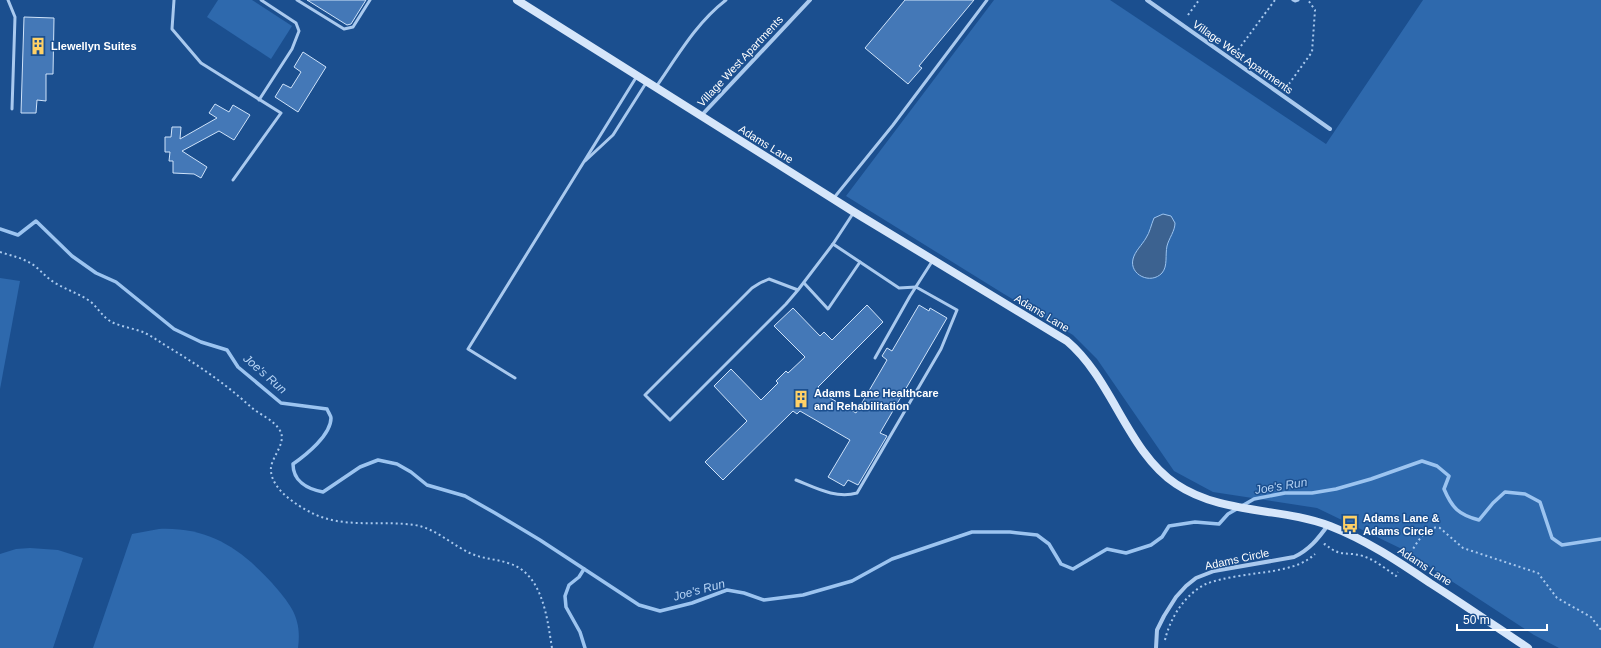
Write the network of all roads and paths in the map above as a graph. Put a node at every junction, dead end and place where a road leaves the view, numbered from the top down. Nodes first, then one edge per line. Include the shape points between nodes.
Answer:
1 (8, 0) edge
2 (174, 0) edge
3 (261, 0) edge
4 (297, 0) edge
5 (370, 0) edge
6 (517, 0) edge
7 (726, 0) edge
8 (810, 0) edge
9 (987, 0) edge
10 (1147, 0) edge
11 (1199, 0) edge
12 (1274, 0) edge
13 (1293, 0) edge
14 (1298, 0) edge
15 (1308, 0) edge
16 (1188, 15) dead end
17 (1238, 50) dead end
18 (637, 76) junction
19 (647, 82) junction
20 (656, 88) junction
21 (1281, 96) junction
22 (259, 100) junction
23 (12, 109) dead end
24 (701, 116) junction
25 (1330, 129) dead end
26 (582, 164) junction
27 (233, 180) dead end
28 (833, 198) junction
29 (854, 212) junction
30 (833, 244) junction
31 (0, 252) edge
32 (933, 260) junction
33 (860, 262) junction
34 (804, 283) junction
35 (916, 287) junction
36 (798, 290) junction
37 (875, 358) dead end
38 (515, 378) dead end
39 (796, 480) dead end
40 (1328, 525) junction
41 (1322, 547) dead end
42 (1319, 550) dead end
43 (1407, 560) dead end
44 (1400, 570) dead end
45 (1601, 630) edge
46 (1517, 645) edge
47 (1165, 646) dead end
48 (552, 648) edge
49 (1156, 648) edge
50 (1528, 648) edge

1 - 23 lane via 15,17
2 - 22 lane via 172,29 201,63
3 - 22 lane via 296,23 299,31 292,49
4 - 5 lane via 344,30 353,27
6 - 18 street, Adams Lane
7 - 20 lane via 712,11 694,32
8 - 24 street, Village West Apartments
9 - 28 lane via 893,125
10 - 21 street, Village West Apartments
11 - 16 path
12 - 17 path
13 - 14 lane
15 - 21 path via 1316,10 1312,52
18 - 19 street, Adams Lane
18 - 26 lane
19 - 20 street, Adams Lane
19 - 26 lane via 613,135
20 - 24 street, Adams Lane
21 - 25 street, Village West Apartments
22 - 27 lane via 281,113
24 - 28 street, Adams Lane
26 - 38 lane via 468,349
28 - 29 street, Adams Lane
29 - 30 lane
29 - 32 street, Adams Lane
30 - 33 lane
30 - 34 lane
31 - 48 path via 29,263 50,280 93,303 109,320 146,333 187,358 274,423 282,436 271,466 272,477 282,492 312,513 336,521 416,525 445,537 471,554 508,563 522,570 530,577 540,595
32 - 35 lane
32 - 40 street, Adams Lane via 1067,341 1077,350 1090,365 1141,448 1162,473 1190,493 1209,500
33 - 34 lane via 828,309
33 - 35 lane via 899,288
34 - 36 lane
35 - 37 lane
35 - 39 lane via 957,310 941,349 858,494 836,495
36 - 36 lane via 769,279 760,282 645,395 670,420
40 - 46 street, Adams Lane via 1371,545
40 - 49 street, Adams Circle via 1319,538 1294,557 1214,572 1196,578 1176,597 1164,616 1157,630
41 - 44 path via 1325,544 1340,554 1366,557 1396,576
42 - 47 path via 1296,566 1212,582 1198,589 1187,598 1174,617
43 - 45 path via 1425,532 1432,528 1440,528 1463,548 1538,573 1557,598 1591,617
46 - 50 street, Adams Lane

